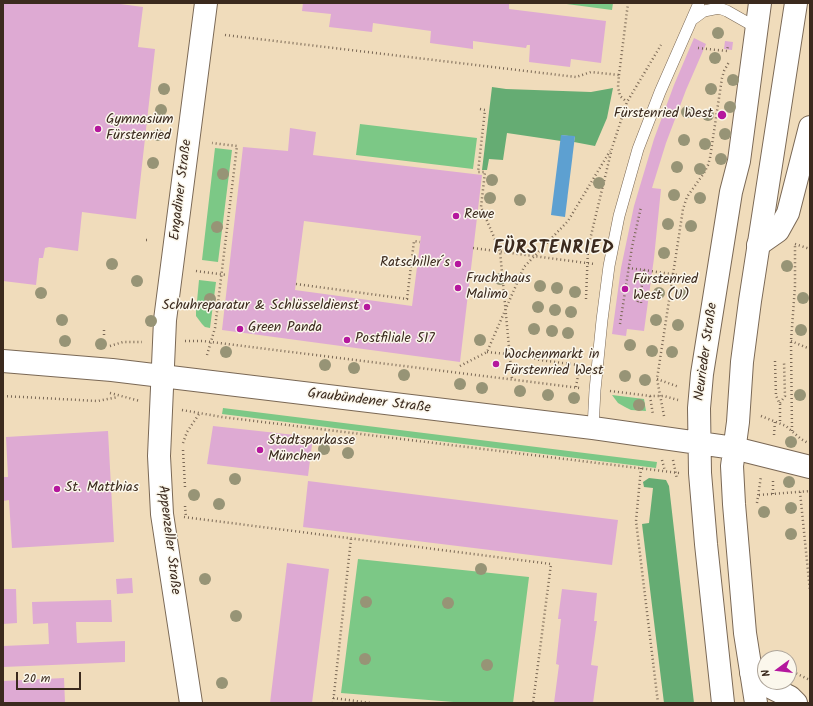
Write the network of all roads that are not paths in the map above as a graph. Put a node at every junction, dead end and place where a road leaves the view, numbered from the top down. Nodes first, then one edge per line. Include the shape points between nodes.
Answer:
1 (206, 3) edge
2 (699, 3) edge
3 (760, 3) edge
4 (796, 3) edge
5 (692, 19) junction
6 (757, 28) junction
7 (810, 127) edge
8 (758, 245) junction
9 (3, 361) edge
10 (163, 376) junction
11 (594, 428) junction
12 (698, 442) junction
13 (734, 448) junction
14 (810, 467) edge
15 (751, 672) junction
16 (191, 703) edge
17 (724, 703) edge
18 (756, 703) edge
19 (796, 703) edge

1 - 10 street, Engadiner Straße via 165,320
2 - 5 lane
3 - 6 street, Neurieder Straße
4 - 8 street
5 - 6 lane via 704,11 718,8
5 - 11 lane via 638,149 619,216 609,266 599,348
6 - 12 street, Neurieder Straße via 739,161 731,192 702,374
7 - 8 street via 788,213 778,231
8 - 13 street via 742,362
9 - 10 street, Graubündener Straße
10 - 11 street, Graubündener Straße
10 - 16 street, Appenzeller Straße via 159,456 162,514
11 - 12 street, Graubündener Straße
12 - 13 street, Graubündener Straße
12 - 17 street, Neurieder Straße via 706,544
13 - 14 street, Graubündener Straße
13 - 15 street via 734,504
15 - 18 street
15 - 19 street via 764,684 785,694

